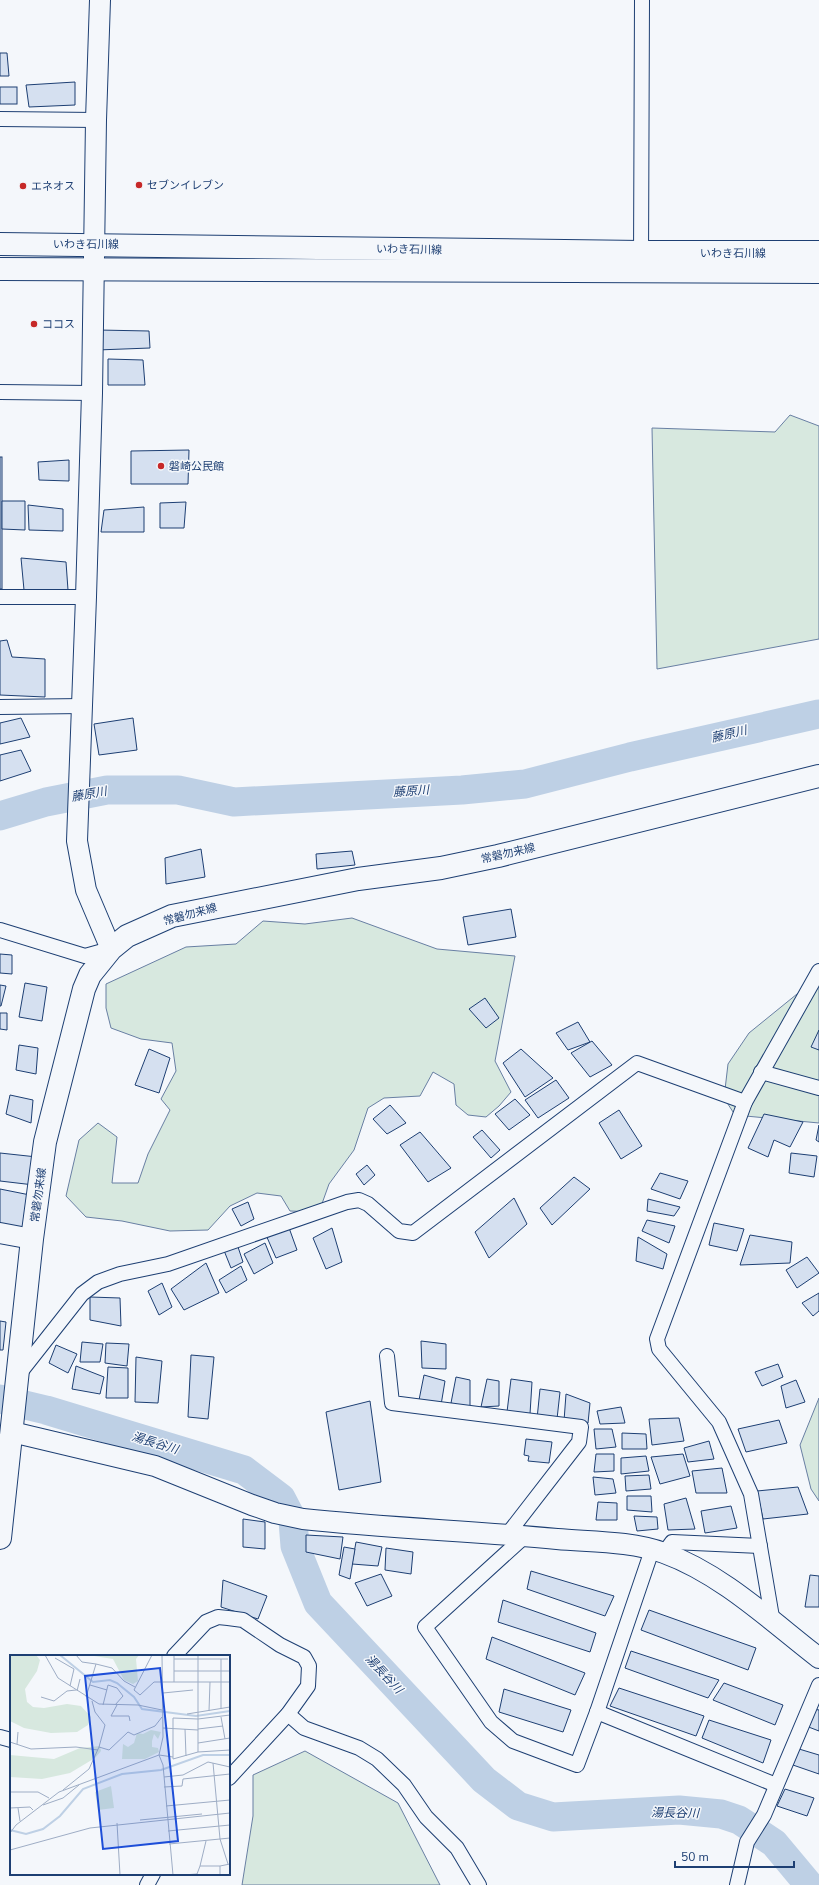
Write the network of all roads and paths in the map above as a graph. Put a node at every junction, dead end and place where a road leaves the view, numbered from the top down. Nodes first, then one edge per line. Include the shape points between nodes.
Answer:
1 (100, 0) edge
2 (642, 0) edge
3 (0, 119) edge
4 (96, 120) junction
5 (0, 244) edge
6 (94, 244) junction
7 (819, 252) edge
8 (641, 261) junction
9 (0, 269) edge
10 (94, 269) junction
11 (819, 272) edge
12 (0, 392) edge
13 (92, 393) junction
14 (0, 597) edge
15 (86, 597) junction
16 (83, 706) junction
17 (0, 707) edge
18 (819, 776) edge
19 (0, 930) edge
20 (111, 949) junction
21 (819, 971) edge
22 (761, 1072) junction
23 (819, 1088) edge
24 (745, 1102) junction
25 (0, 1233) edge
26 (32, 1239) junction
27 (387, 1356) dead end
28 (18, 1382) junction
29 (13, 1423) junction
30 (516, 1535) junction
31 (0, 1538) edge
32 (760, 1546) junction
33 (658, 1552) junction
34 (773, 1623) junction
35 (175, 1655) edge
36 (819, 1658) edge
37 (819, 1685) edge
38 (597, 1712) junction
39 (288, 1714) junction
40 (0, 1737) edge
41 (10, 1740) edge
42 (230, 1777) edge
43 (776, 1785) junction
44 (152, 1875) edge
45 (147, 1885) edge
46 (479, 1885) edge
47 (737, 1885) edge

1 - 4 street
2 - 8 street
3 - 4 street
4 - 6 street
5 - 6 main road, いわき石川線
6 - 8 main road, いわき石川線
6 - 10 street
7 - 8 main road, いわき石川線
8 - 10 main road, いわき石川線
8 - 11 main road, いわき石川線
9 - 10 main road, いわき石川線
10 - 13 street
12 - 13 street
13 - 15 street
14 - 15 street
15 - 16 street
16 - 17 street
16 - 20 street via 77,841 86,890
18 - 20 main road, 常磐勿来線 via 498,856 441,868 358,879 172,916 127,936
19 - 20 street via 85,956
20 - 26 main road, 常磐勿来線 via 90,975 84,989 45,1142
21 - 22 street
22 - 23 street
22 - 24 street
24 - 28 street via 637,1063 413,1233 399,1231 368,1204 359,1200 168,1264 120,1274 98,1282 82,1294
24 - 32 street via 657,1339 659,1349 719,1422 751,1494
25 - 26 street
26 - 28 main road, 常磐勿来線
27 - 30 street via 392,1403 581,1427 579,1442
28 - 29 main road, 常磐勿来線
29 - 30 street via 155,1466 275,1513 303,1519
29 - 31 main road, 常磐勿来線
30 - 33 street via 617,1544
30 - 38 street via 425,1627 491,1722 513,1741 577,1765
32 - 33 street via 672,1542
32 - 34 street
33 - 34 street via 698,1569
33 - 38 street
34 - 36 street
35 - 39 street via 206,1622 218,1617 243,1620 280,1645 304,1657 309,1666 308,1686
37 - 43 street
38 - 43 street
39 - 42 street
39 - 46 street via 304,1728 359,1748 377,1758 404,1785 426,1818 457,1848
40 - 41 street
43 - 47 street via 764,1815 747,1842
44 - 45 street

